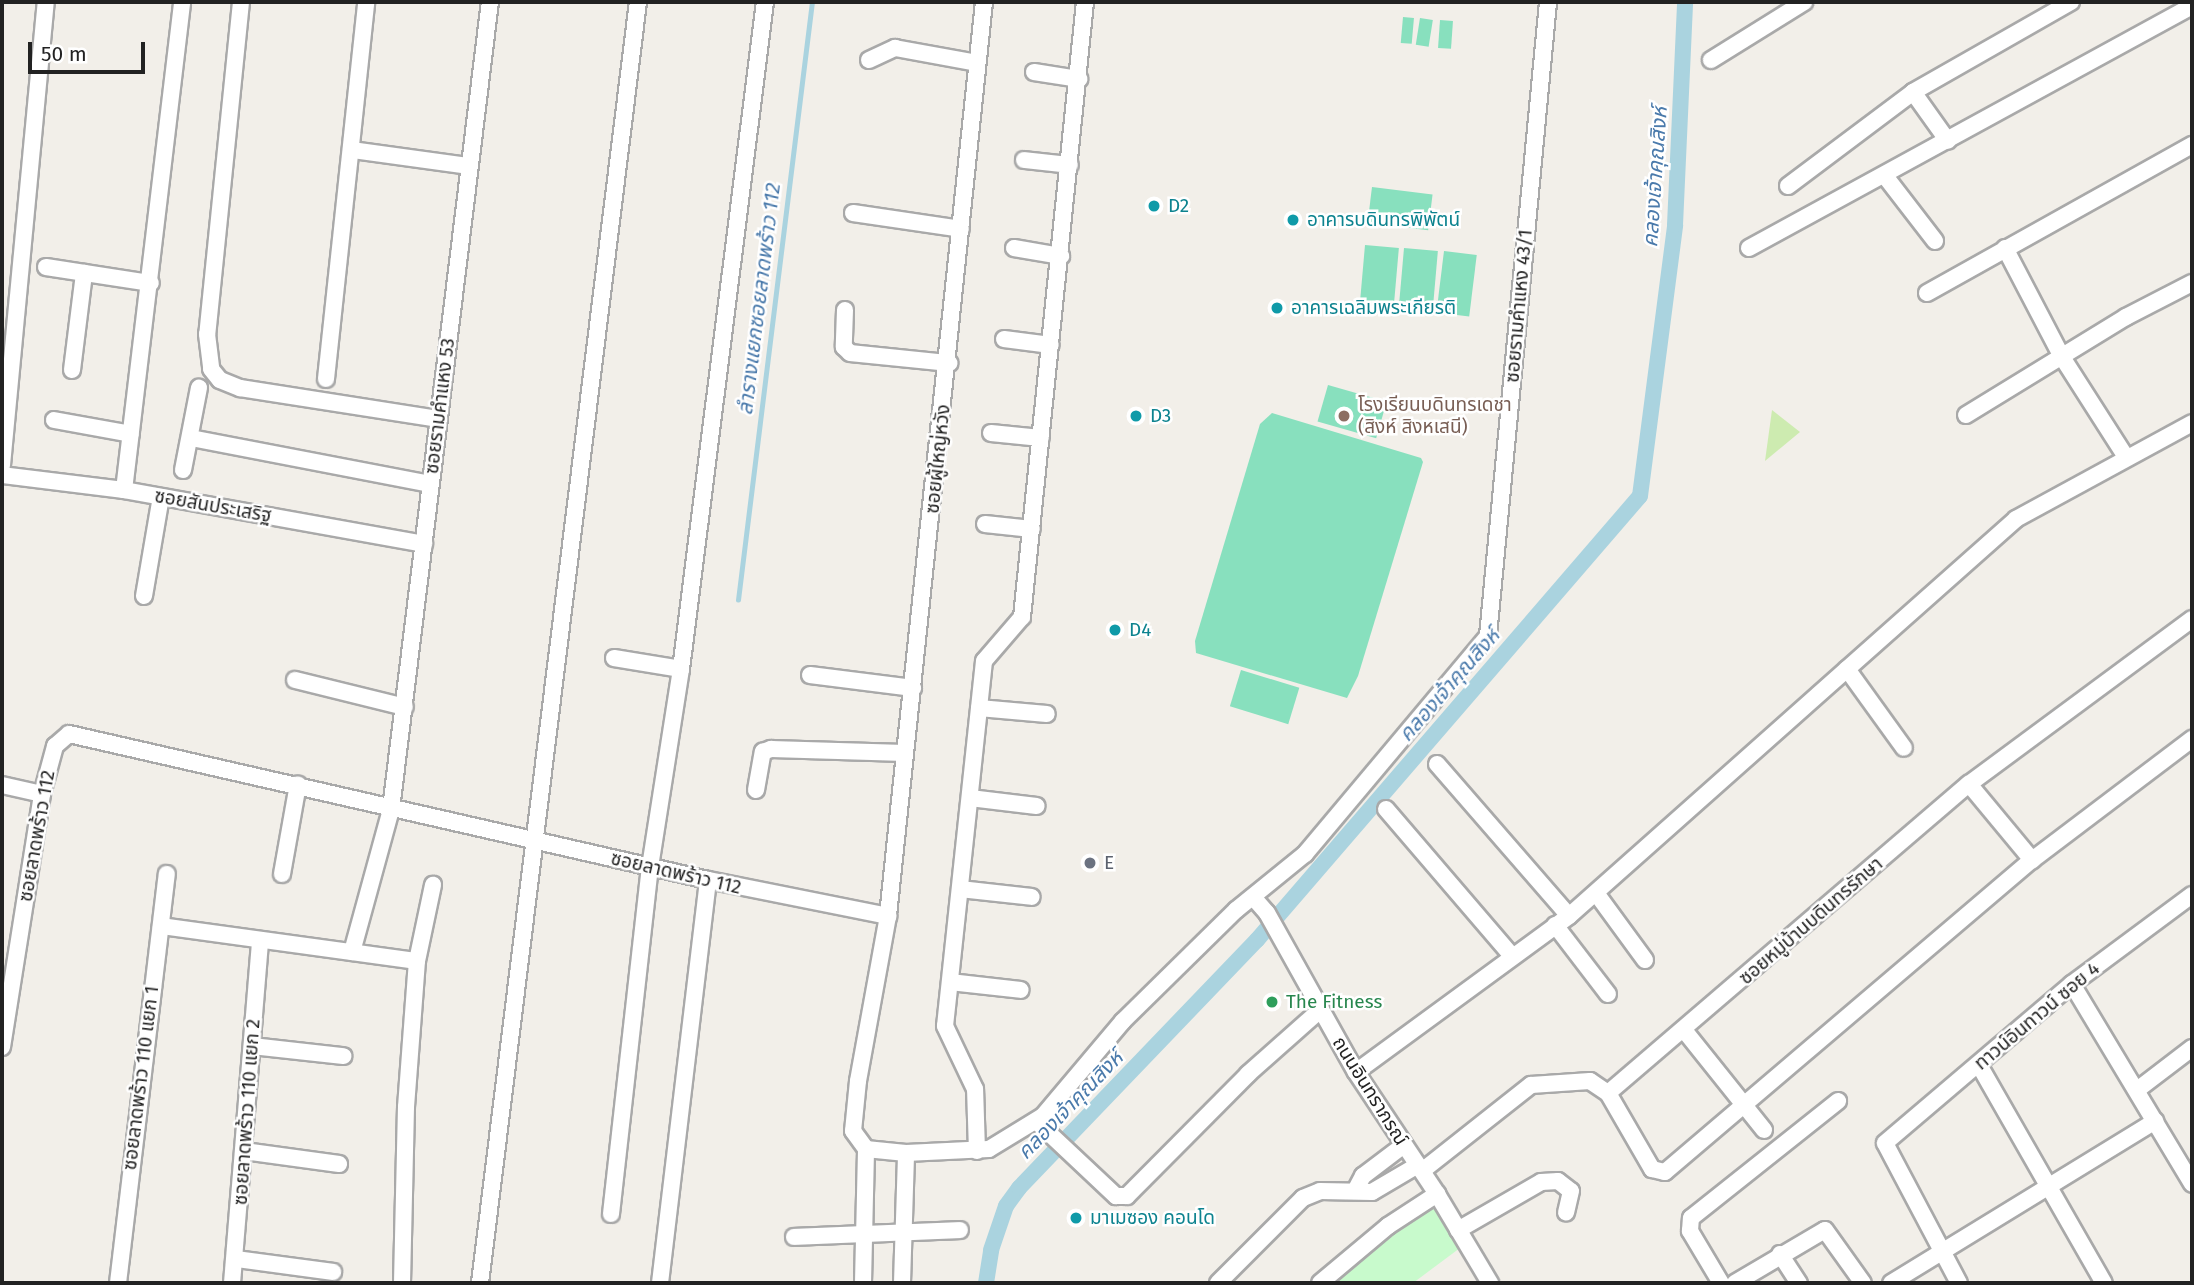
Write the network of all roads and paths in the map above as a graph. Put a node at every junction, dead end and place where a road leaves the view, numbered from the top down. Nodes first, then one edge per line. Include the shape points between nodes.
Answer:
1 (46, 2) edge
2 (182, 2) edge
3 (241, 2) edge
4 (366, 2) edge
5 (491, 2) edge
6 (638, 2) edge
7 (765, 2) edge
8 (984, 2) edge
9 (1085, 2) edge
10 (1548, 2) edge
11 (1804, 2) edge
12 (2071, 2) edge
13 (2192, 6) edge
14 (869, 60) dead end
15 (1711, 60) dead end
16 (977, 63) junction
17 (1034, 72) dead end
18 (1079, 79) junction
19 (1913, 92) junction
20 (1948, 141) junction
21 (2192, 146) edge
22 (352, 150) junction
23 (1024, 160) dead end
24 (1070, 165) junction
25 (469, 166) junction
26 (1885, 176) junction
27 (1788, 186) dead end
28 (853, 213) dead end
29 (961, 229) junction
30 (1935, 241) dead end
31 (1749, 247) dead end
32 (1014, 248) dead end
33 (2005, 248) junction
34 (1061, 256) junction
35 (46, 267) dead end
36 (84, 273) junction
37 (151, 283) junction
38 (2192, 283) edge
39 (1927, 293) dead end
40 (845, 310) dead end
41 (1004, 339) dead end
42 (1051, 345) junction
43 (2062, 357) junction
44 (949, 363) junction
45 (72, 370) dead end
46 (326, 379) dead end
47 (200, 388) dead end
48 (1966, 415) dead end
49 (438, 419) junction
50 (54, 420) dead end
51 (2192, 424) edge
52 (991, 433) dead end
53 (131, 434) junction
54 (191, 438) junction
55 (1041, 438) junction
56 (2126, 457) junction
57 (2, 465) edge
58 (183, 470) dead end
59 (2, 475) edge
60 (430, 484) junction
61 (124, 490) junction
62 (161, 497) junction
63 (985, 524) dead end
64 (1032, 529) junction
65 (424, 544) junction
66 (144, 596) dead end
67 (2192, 620) edge
68 (614, 658) dead end
69 (681, 669) junction
70 (1847, 669) junction
71 (810, 675) dead end
72 (295, 680) dead end
73 (913, 688) junction
74 (405, 707) junction
75 (979, 708) junction
76 (1047, 715) dead end
77 (2192, 739) edge
78 (1904, 748) dead end
79 (905, 753) junction
80 (1437, 764) dead end
81 (298, 784) junction
82 (2, 785) edge
83 (1969, 785) junction
84 (756, 790) dead end
85 (42, 793) junction
86 (970, 798) junction
87 (1037, 806) dead end
88 (1386, 809) dead end
89 (391, 810) junction
90 (535, 841) junction
91 (2032, 860) junction
92 (650, 867) junction
93 (167, 874) dead end
94 (282, 874) dead end
95 (708, 880) junction
96 (433, 885) dead end
97 (960, 889) junction
98 (1596, 893) junction
99 (2192, 895) edge
100 (1032, 897) dead end
101 (1253, 897) junction
102 (888, 916) junction
103 (1562, 920) junction
104 (160, 926) junction
105 (260, 940) junction
106 (352, 951) junction
107 (1511, 955) junction
108 (417, 961) junction
109 (1645, 961) dead end
110 (950, 982) junction
111 (2072, 984) junction
112 (1021, 990) dead end
113 (1608, 994) dead end
114 (1320, 1010) junction
115 (1684, 1030) junction
116 (252, 1046) junction
117 (2, 1047) edge
118 (2192, 1048) edge
119 (343, 1056) dead end
120 (1979, 1065) junction
121 (1356, 1072) junction
122 (2137, 1090) junction
123 (1608, 1093) junction
124 (1838, 1101) dead end
125 (1743, 1103) junction
126 (1036, 1121) junction
127 (2155, 1121) junction
128 (1763, 1130) dead end
129 (1404, 1146) junction
130 (866, 1149) junction
131 (244, 1151) junction
132 (977, 1151) junction
133 (906, 1153) junction
134 (339, 1164) dead end
135 (1420, 1168) junction
136 (2192, 1183) edge
137 (2049, 1185) junction
138 (1356, 1189) junction
139 (1437, 1194) junction
140 (1566, 1212) dead end
141 (611, 1214) dead end
142 (960, 1230) dead end
143 (1458, 1230) junction
144 (862, 1233) junction
145 (904, 1233) junction
146 (794, 1237) dead end
147 (1941, 1250) junction
148 (1780, 1254) junction
149 (236, 1259) junction
150 (334, 1272) dead end
151 (118, 1283) edge
152 (232, 1283) edge
153 (402, 1283) edge
154 (480, 1283) edge
155 (660, 1283) edge
156 (863, 1283) edge
157 (902, 1283) edge
158 (1219, 1283) edge
159 (1320, 1283) edge
160 (1490, 1283) edge
161 (1721, 1283) edge
162 (1735, 1283) edge
163 (1799, 1283) edge
164 (1863, 1283) edge
165 (1891, 1283) edge
166 (1959, 1283) edge
167 (2104, 1283) edge

1 - 57 street
2 - 37 street
3 - 49 street via 207,334 211,369 220,380 240,387
4 - 22 street
5 - 25 street, ซอยรามคำแหง 53
6 - 90 street
7 - 69 street
8 - 16 street, ซอยผู้ใหญ่หวัง
9 - 18 street
10 - 101 street, ซอยรามคำแหง 43/1 via 1488,636 1305,854
11 - 15 street
12 - 19 street
13 - 20 street
14 - 16 street via 895,48
16 - 29 street, ซอยผู้ใหญ่หวัง
17 - 18 street
18 - 24 street
19 - 20 street
19 - 27 street
20 - 26 street
21 - 33 street
22 - 25 street
22 - 46 street
23 - 24 street
24 - 34 street
25 - 49 street, ซอยรามคำแหง 53
26 - 30 street
26 - 31 street
28 - 29 street
29 - 44 street, ซอยผู้ใหญ่หวัง
32 - 34 street
33 - 39 street
33 - 43 street
34 - 42 street
35 - 36 street
36 - 37 street
36 - 45 street
37 - 53 street
38 - 43 street
40 - 44 street via 844,347 850,353
41 - 42 street
42 - 55 street
43 - 48 street
43 - 56 street
44 - 73 street, ซอยผู้ใหญ่หวัง
47 - 54 street
49 - 60 street, ซอยรามคำแหง 53
50 - 53 street
51 - 56 street
52 - 55 street
53 - 61 street
54 - 58 street
54 - 60 street
55 - 64 street
56 - 70 street via 2016,519
59 - 61 street, ซอยสันประเสริฐ
60 - 65 street, ซอยรามคำแหง 53
61 - 62 street, ซอยสันประเสริฐ
62 - 65 street, ซอยสันประเสริฐ
62 - 66 street
63 - 64 street
64 - 75 street via 1022,617 984,661
65 - 74 street, ซอยรามคำแหง 53
67 - 83 street, ซอยหมู่บ้านบดินทรรักษา
68 - 69 street
69 - 92 street
70 - 78 street
70 - 98 street
71 - 73 street
72 - 74 street
73 - 79 street, ซอยผู้ใหญ่หวัง
74 - 89 street, ซอยรามคำแหง 53
75 - 76 street
75 - 86 street
77 - 91 street
79 - 84 street via 771,749 763,752
79 - 102 street, ซอยผู้ใหญ่หวัง
80 - 103 street
81 - 85 street, ซอยลาดพร้าว 112 via 69,734 54,746
81 - 89 street, ซอยลาดพร้าว 112
81 - 94 street
82 - 85 street
83 - 91 street
83 - 115 street, ซอยหมู่บ้านบดินทรรักษา
85 - 117 street, ซอยลาดพร้าว 112
86 - 87 street
86 - 97 street
88 - 107 street
89 - 90 street, ซอยลาดพร้าว 112
89 - 106 street, ซอยรามคำแหง 53
90 - 92 street, ซอยลาดพร้าว 112
90 - 154 street
91 - 125 street
92 - 95 street, ซอยลาดพร้าว 112
92 - 141 street
93 - 104 street, ซอยลาดพร้าว 110 แยก 1
95 - 102 street, ซอยลาดพร้าว 112
95 - 155 street
96 - 108 street
97 - 100 street
97 - 110 street
98 - 103 street
98 - 109 street
99 - 111 street, ทาวน์อินทาวน์ ซอย 4
101 - 114 street, ถนนอินทราภรณ์
101 - 126 street via 1123,1021
102 - 130 street via 853,1131
103 - 107 street
103 - 113 street
104 - 105 street
104 - 151 street, ซอยลาดพร้าว 110 แยก 1
105 - 106 street
105 - 116 street, ซอยลาดพร้าว 110 แยก 2
106 - 108 street
107 - 121 street
108 - 153 street via 406,1107
110 - 112 street
110 - 132 street via 945,1026 975,1089
111 - 120 street, ทาวน์อินทาวน์ ซอย 4
111 - 122 street
114 - 121 street, ถนนอินทราภรณ์
114 - 126 street via 1248,1074 1127,1196 1116,1196
115 - 123 street, ซอยหมู่บ้านบดินทรรักษา
115 - 125 street
116 - 119 street
116 - 131 street, ซอยลาดพร้าว 110 แยก 2
118 - 122 street
120 - 137 street
120 - 147 street, ทาวน์อินทาวน์ ซอย 4 via 1885,1143
121 - 129 street, ถนนอินทราภรณ์
122 - 127 street
123 - 125 street via 1659,1173
123 - 135 street via 1590,1081 1531,1086
124 - 161 street via 1691,1218 1690,1231
125 - 128 street
126 - 132 street via 989,1149
127 - 136 street
127 - 137 street
129 - 135 street, ถนนอินทราภรณ์
129 - 138 street via 1363,1176
130 - 133 street
130 - 144 street
131 - 134 street
131 - 149 street, ซอยลาดพร้าว 110 แยก 2
132 - 133 street
133 - 145 street
135 - 138 street via 1372,1192
135 - 139 street, ถนนอินทราภรณ์
137 - 147 street
137 - 167 street
138 - 158 street via 1320,1191 1303,1198
139 - 143 street, ถนนอินทราภรณ์
139 - 159 street via 1378,1233
140 - 143 street via 1571,1191 1558,1181 1541,1182
142 - 145 street
143 - 160 street, ถนนอินทราภรณ์
144 - 145 street
144 - 146 street
144 - 156 street
145 - 157 street
147 - 165 street
147 - 166 street
148 - 162 street
148 - 163 street
148 - 164 street via 1829,1231
149 - 150 street
149 - 152 street, ซอยลาดพร้าว 110 แยก 2

